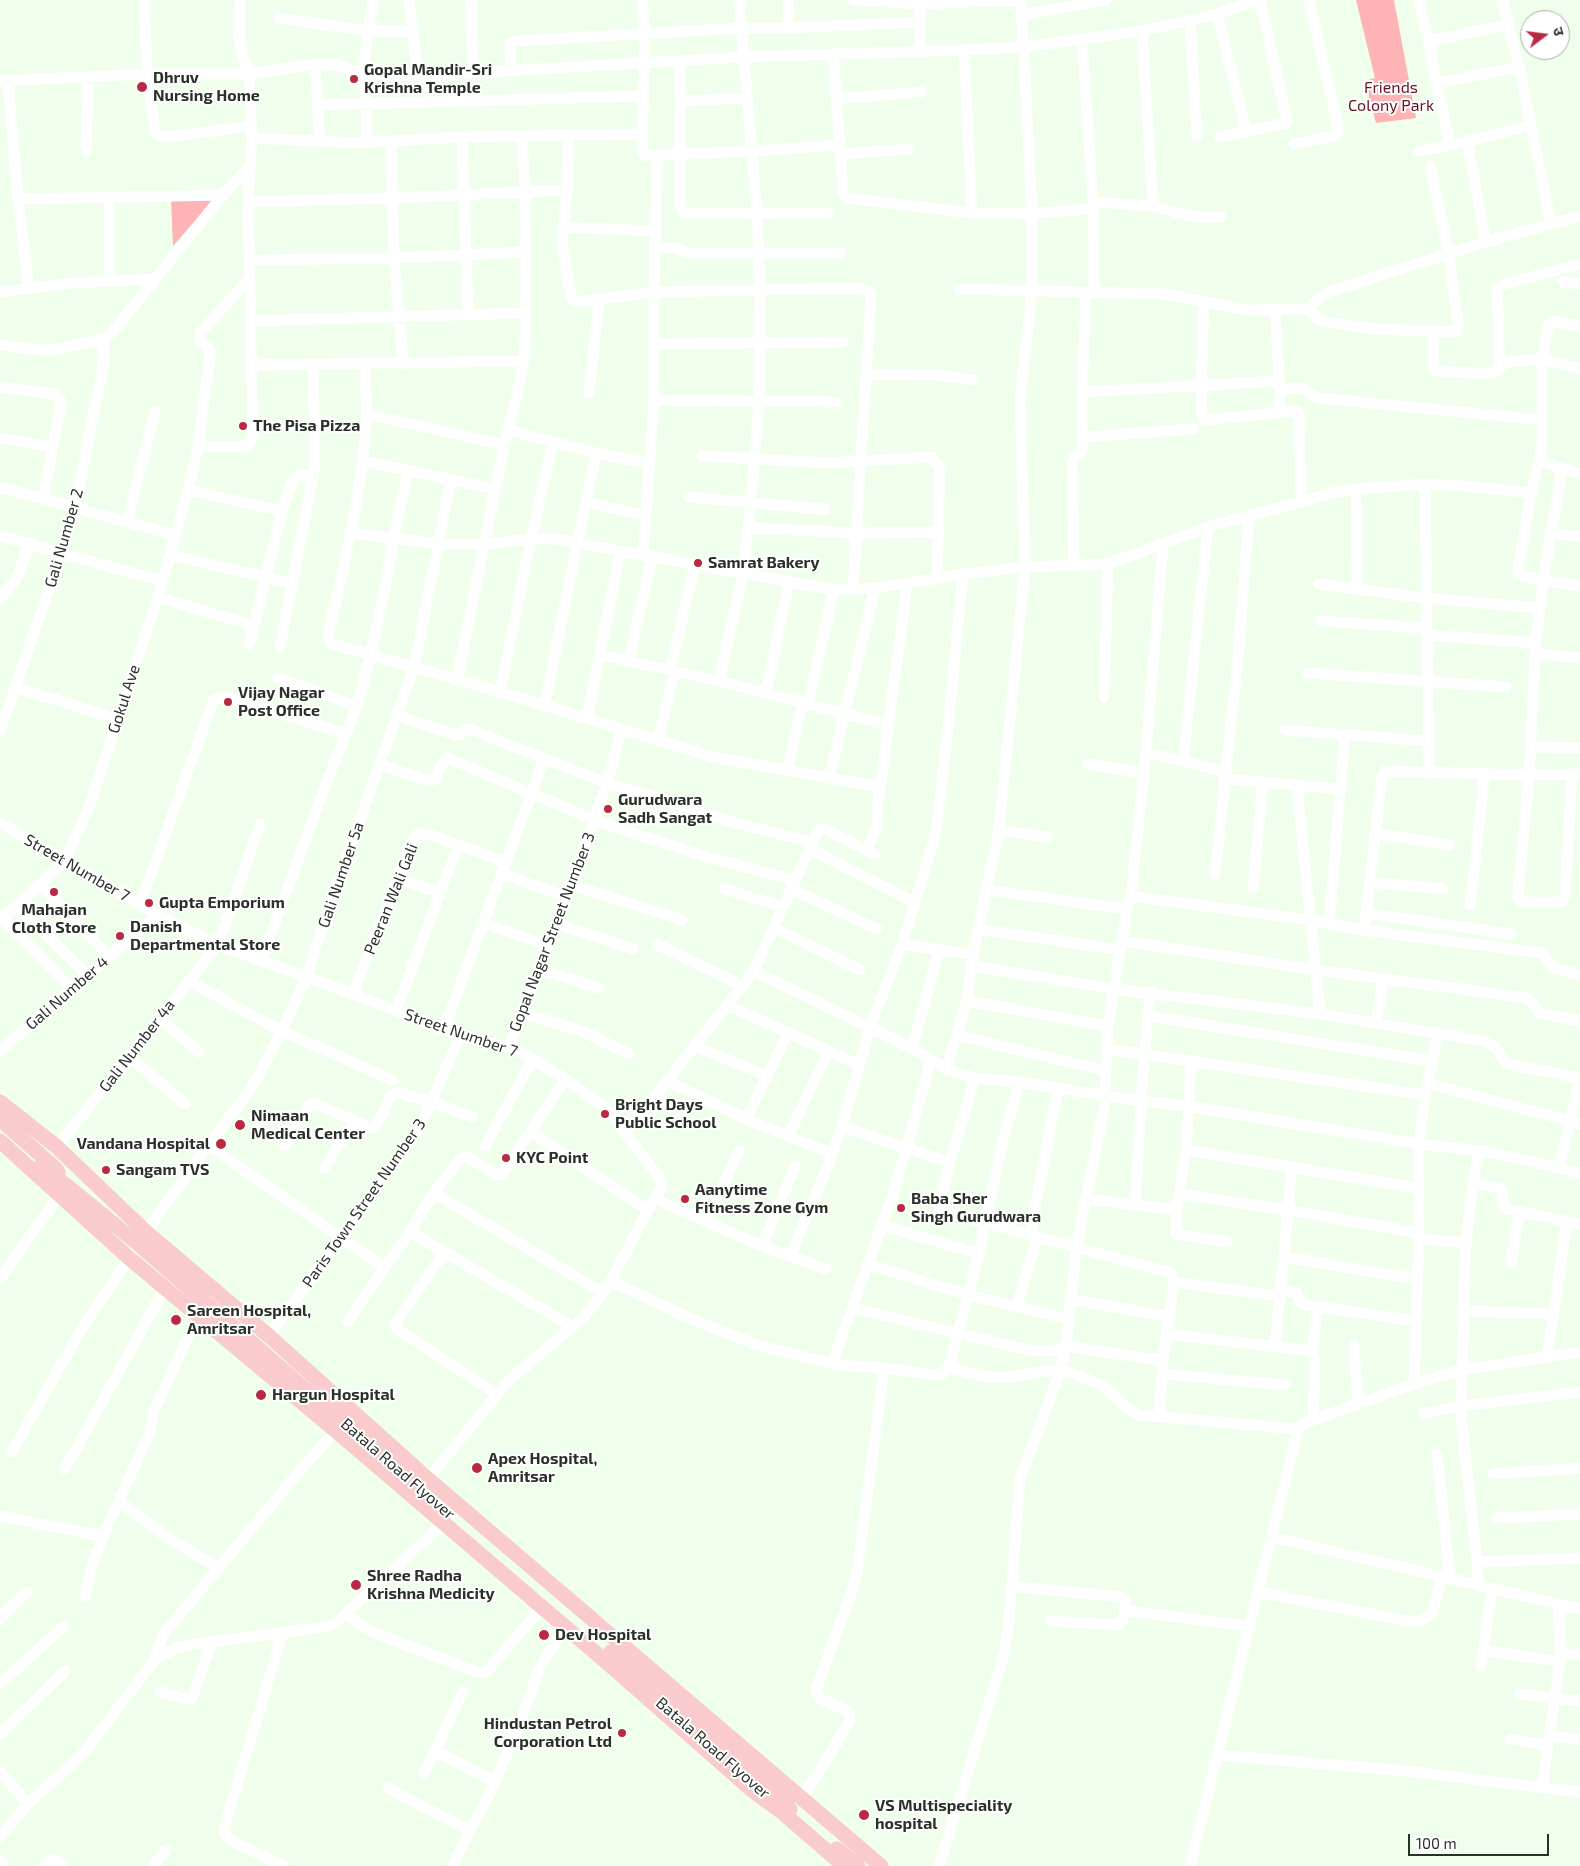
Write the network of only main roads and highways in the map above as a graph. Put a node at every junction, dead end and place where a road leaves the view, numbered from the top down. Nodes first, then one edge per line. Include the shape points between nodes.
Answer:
1 (0, 1102) edge
2 (0, 1119) edge
3 (0, 1132) edge
4 (0, 1141) edge
5 (60, 1188) junction
6 (844, 1866) edge
7 (858, 1866) edge
8 (881, 1866) edge

1 - 8 main road via 58,1147 146,1232 269,1336 428,1479
2 - 5 main road, Batala Road Flyover via 55,1168
3 - 5 main road, Batala Road Flyover
4 - 5 main road
5 - 6 main road via 130,1258
5 - 7 main road, Batala Road Flyover via 143,1248 419,1489 643,1680 658,1689

